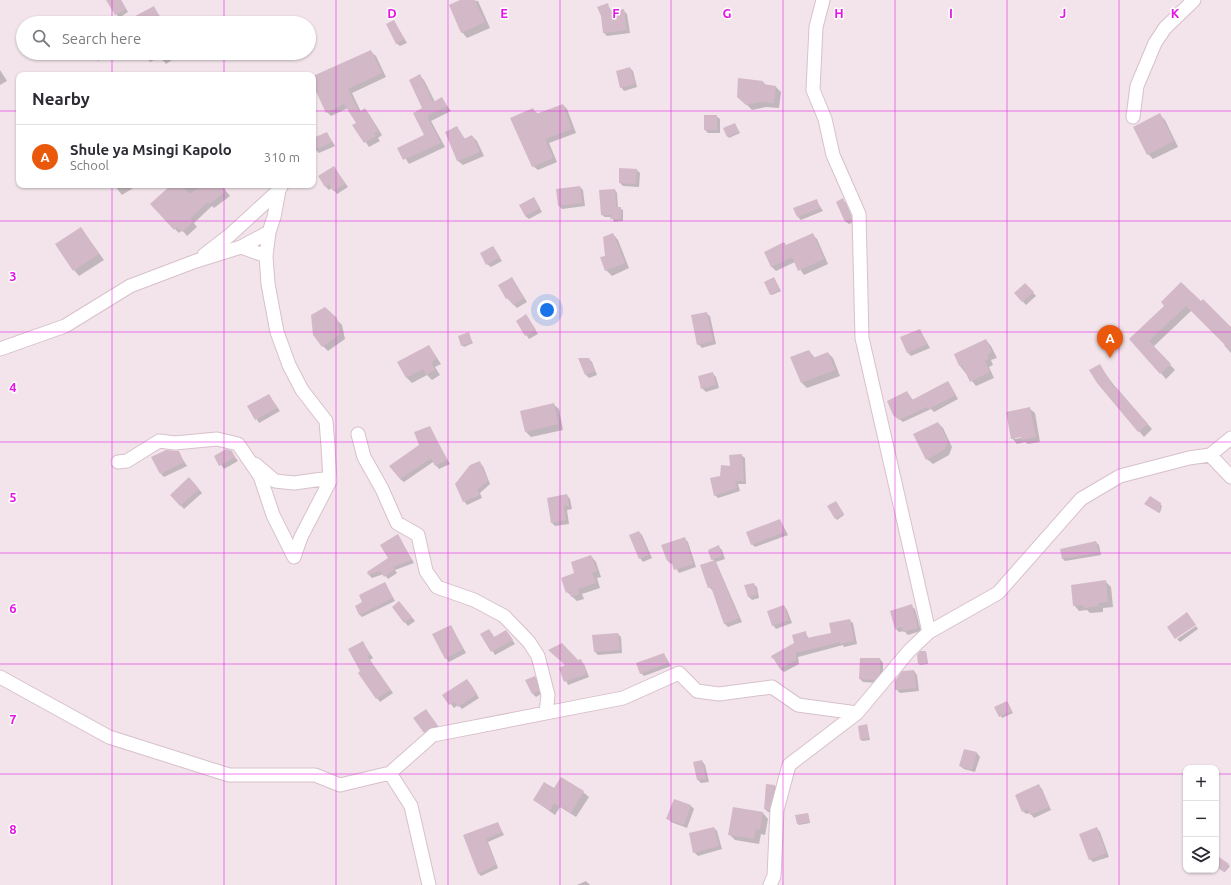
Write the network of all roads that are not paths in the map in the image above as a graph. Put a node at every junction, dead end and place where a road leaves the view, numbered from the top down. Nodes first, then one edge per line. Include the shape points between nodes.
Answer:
1 (823, 0) edge
2 (1194, 0) edge
3 (1133, 117) dead end
4 (280, 188) edge
5 (269, 232) junction
6 (241, 247) junction
7 (266, 256) junction
8 (196, 261) junction
9 (0, 349) edge
10 (358, 434) dead end
11 (1231, 438) edge
12 (1210, 454) junction
13 (250, 459) junction
14 (118, 462) dead end
15 (1231, 477) edge
16 (330, 478) junction
17 (929, 632) junction
18 (0, 678) edge
19 (546, 713) junction
20 (857, 713) junction
21 (390, 773) junction
22 (429, 885) edge
23 (770, 885) edge

1 - 17 street via 816,27 813,90 825,119 833,155 859,214 862,338
2 - 3 street via 1165,28 1155,43 1137,86
4 - 5 street
4 - 8 street via 230,235
5 - 6 street
5 - 7 street
6 - 7 street
6 - 8 street
7 - 16 street via 268,284 277,332 286,358 302,390 326,422
8 - 9 street via 130,286 65,326
10 - 19 street via 364,457 397,523 418,535 426,571 437,587 474,600 504,616 529,642 538,656 548,695
11 - 12 street
12 - 15 street
12 - 17 street via 1120,476 1082,500 998,593
13 - 14 street via 238,444 217,439 175,443 159,441 127,461
13 - 16 street via 276,481 294,483
13 - 16 street via 260,476 273,515 294,557 300,537
17 - 20 street via 909,651
18 - 21 street via 109,737 229,775 315,775 340,786
19 - 20 street via 623,698 679,673 697,690 719,694 772,687 798,705
19 - 21 street via 434,735
20 - 23 street via 789,765 777,810 774,876
21 - 22 street via 411,806

